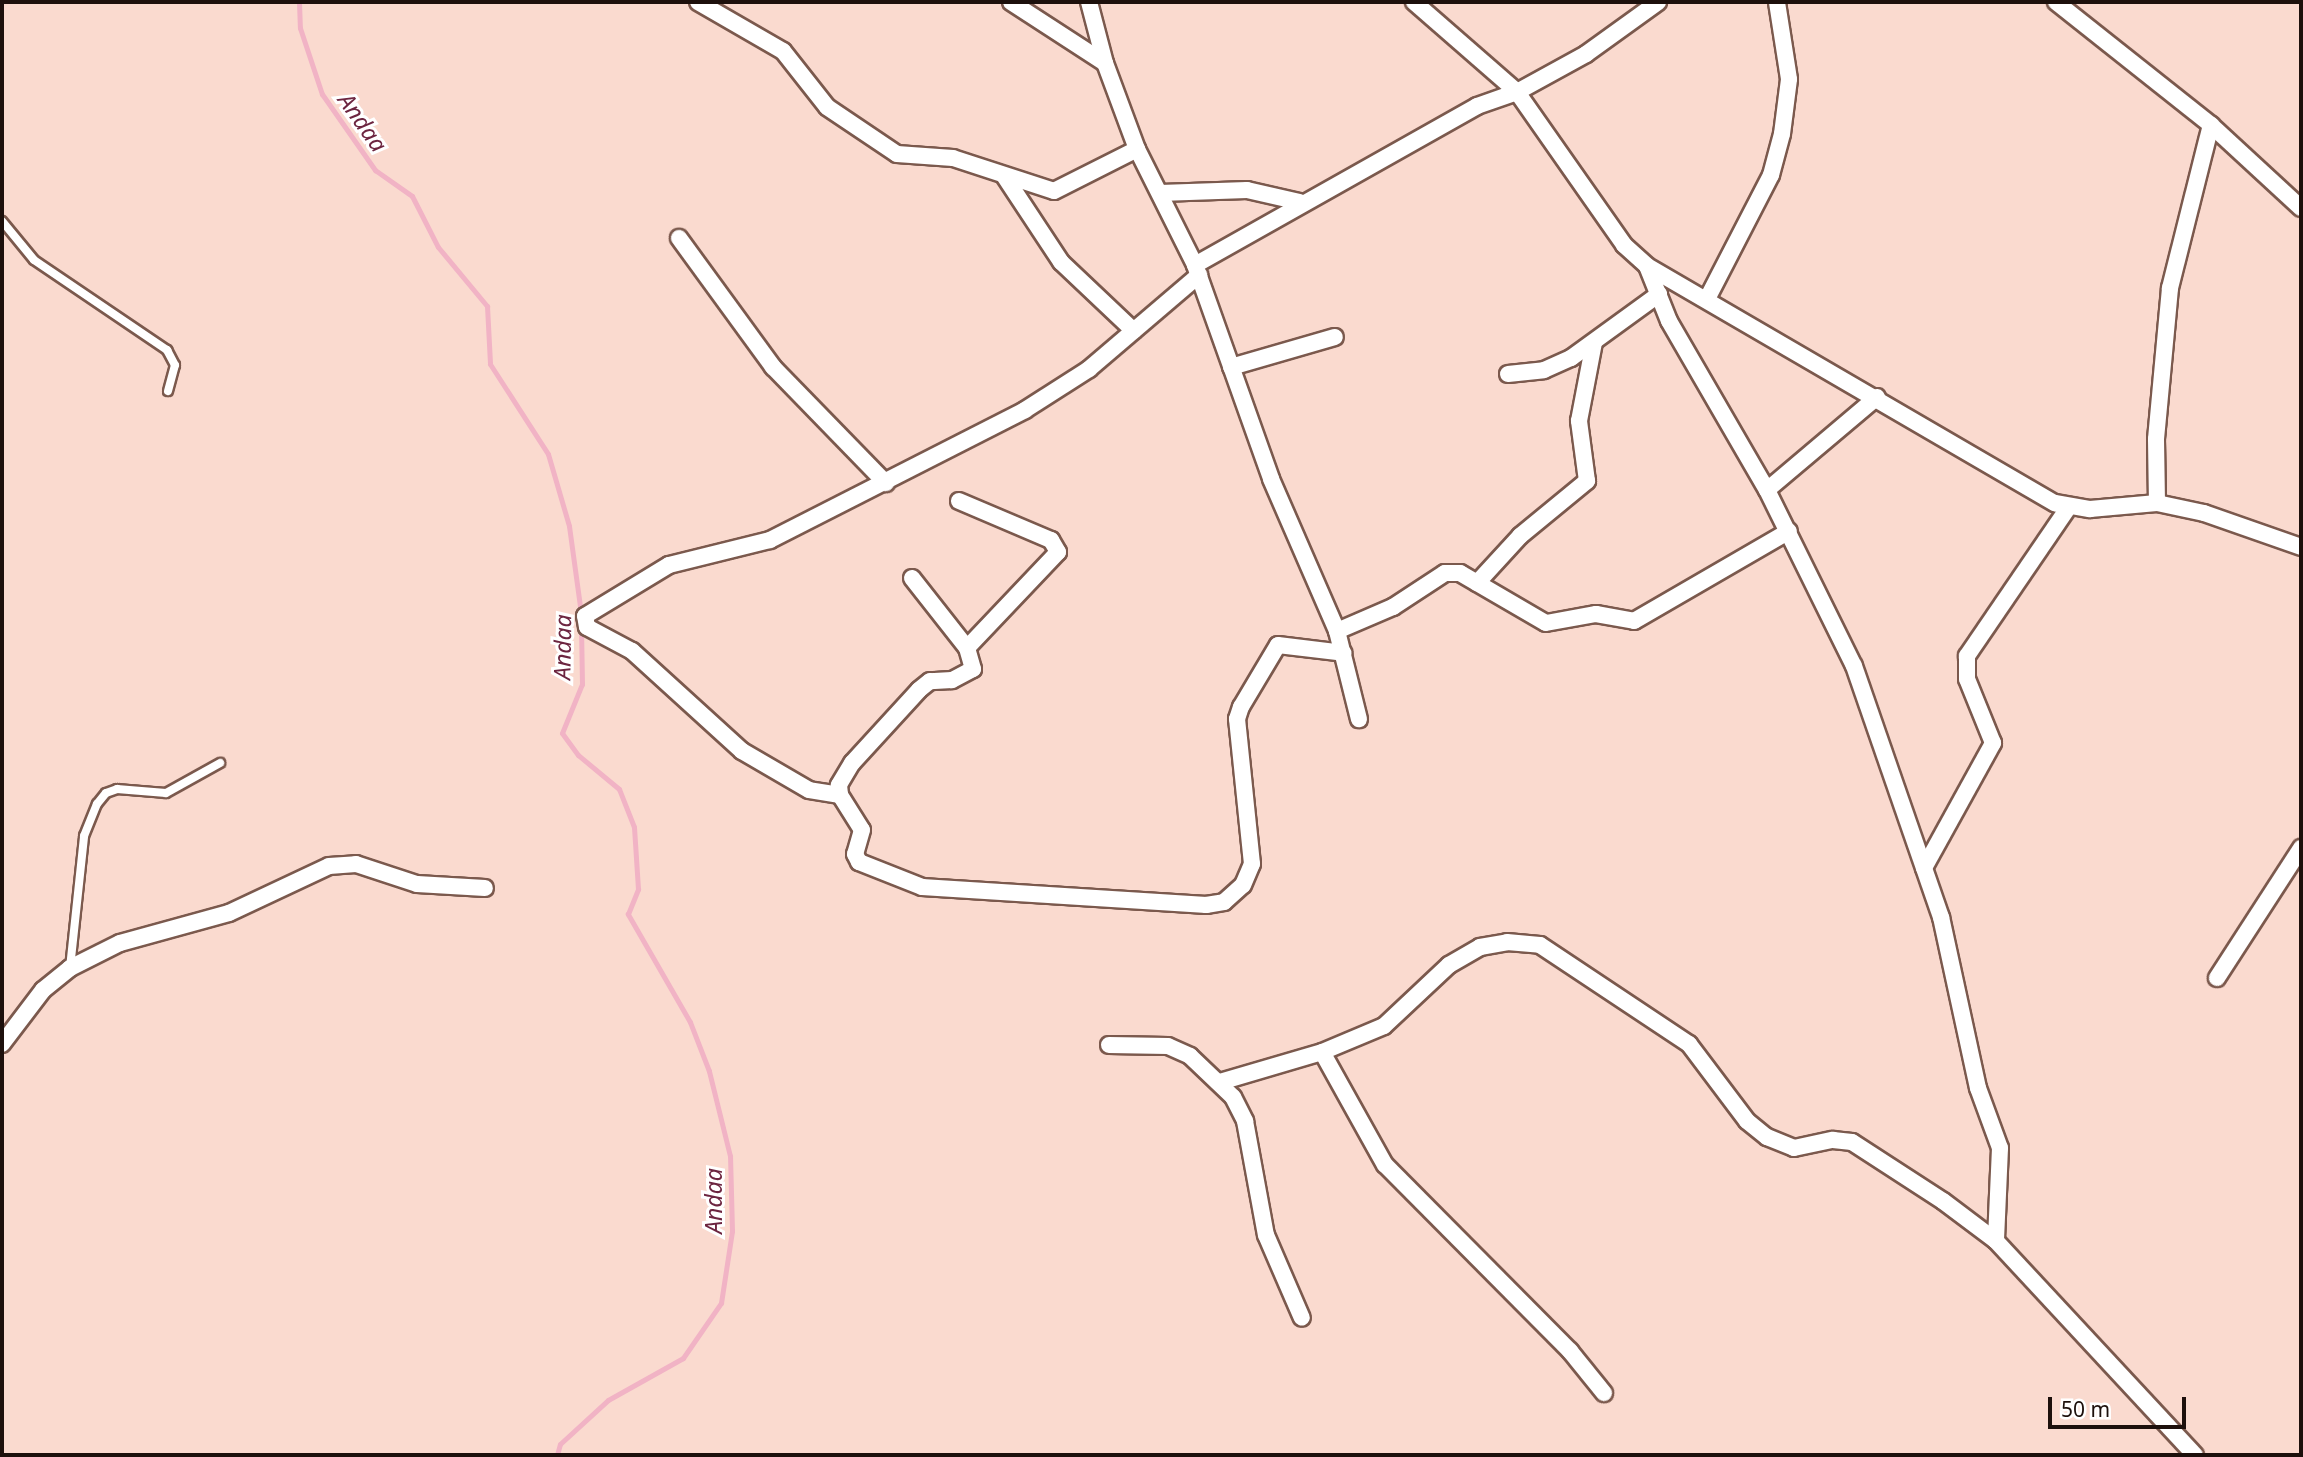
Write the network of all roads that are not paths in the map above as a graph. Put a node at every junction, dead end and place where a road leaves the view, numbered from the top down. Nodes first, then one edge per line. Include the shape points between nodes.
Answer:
1 (698, 2) edge
2 (1011, 2) edge
3 (1090, 2) edge
4 (1414, 2) edge
5 (1658, 2) edge
6 (1777, 2) edge
7 (2056, 2) edge
8 (1105, 63) junction
9 (1517, 92) junction
10 (2211, 125) junction
11 (1136, 149) junction
12 (1005, 177) junction
13 (1160, 193) junction
14 (1300, 202) junction
15 (2301, 208) edge
16 (2, 220) edge
17 (679, 239) dead end
18 (1647, 266) junction
19 (1197, 270) junction
20 (1659, 294) junction
21 (1707, 299) junction
22 (1134, 331) junction
23 (1335, 337) dead end
24 (1594, 342) junction
25 (1231, 368) junction
26 (1507, 374) dead end
27 (168, 391) dead end
28 (1877, 397) junction
29 (886, 483) junction
30 (1767, 490) junction
31 (959, 501) dead end
32 (2157, 503) junction
33 (2068, 508) junction
34 (1789, 531) junction
35 (2301, 547) edge
36 (912, 578) dead end
37 (1477, 583) junction
38 (1337, 631) junction
39 (967, 648) junction
40 (1344, 653) junction
41 (1359, 719) dead end
42 (220, 763) dead end
43 (840, 794) junction
44 (2301, 848) edge
45 (1924, 868) junction
46 (485, 888) dead end
47 (70, 968) junction
48 (2217, 978) dead end
49 (2, 1044) edge
50 (1109, 1045) dead end
51 (1322, 1052) junction
52 (1220, 1082) junction
53 (1996, 1241) junction
54 (1302, 1318) dead end
55 (1604, 1393) dead end
56 (2196, 1455) edge

1 - 12 street via 783,51 827,107 897,154 953,158
2 - 8 street
3 - 8 street
4 - 9 street
5 - 9 street via 1586,54
6 - 21 street via 1789,79 1782,134 1771,176
7 - 10 street
8 - 11 street
9 - 14 street via 1477,106
9 - 18 street via 1624,245
10 - 15 street
10 - 32 street via 2171,288 2156,439
11 - 12 street via 1054,191
11 - 13 street
12 - 22 street via 1061,262
13 - 14 street via 1247,190
13 - 19 street
14 - 19 street
16 - 27 lane via 34,260 167,350 175,365
17 - 29 street via 773,367
18 - 20 street
18 - 21 street
19 - 22 street
19 - 25 street
20 - 24 street
20 - 30 street via 1669,321
21 - 28 street
22 - 29 street via 1089,369 1025,410
23 - 25 street
24 - 26 street via 1544,370
24 - 37 street via 1579,421 1587,481 1520,536
25 - 38 street via 1270,479
28 - 30 street
28 - 33 street
29 - 43 street via 770,540 669,565 603,602 582,621 632,651 742,751 809,790
30 - 34 street
31 - 39 street via 1051,540 1058,552
32 - 33 street
32 - 35 street via 2204,513
33 - 45 street via 1967,656 1966,678 1993,743
34 - 37 street via 1634,621 1595,614 1546,623
34 - 45 street via 1854,666
36 - 39 street
37 - 38 street via 1460,573 1445,573 1393,607
38 - 40 street
39 - 43 street via 973,669 952,680 930,681 919,690 842,776
40 - 41 street
40 - 43 street via 1278,645 1241,707 1237,719 1252,864 1243,886 1224,902 1206,905 922,887 859,862 855,854 862,830
42 - 47 lane via 166,793 117,789 97,804 84,836
44 - 48 street
45 - 53 street via 1941,917 1978,1088 2000,1148
46 - 47 street via 417,884 343,863 229,913 120,943
47 - 49 street via 43,990
50 - 52 street via 1168,1046 1189,1056
51 - 52 street
51 - 53 street via 1384,1026 1449,965 1480,947 1507,942 1539,945 1596,978 1689,1044 1747,1121 1767,1138 1794,1148 1833,1140 1852,1142
51 - 55 street via 1385,1165 1570,1351
52 - 54 street via 1245,1121 1266,1235
53 - 56 street

